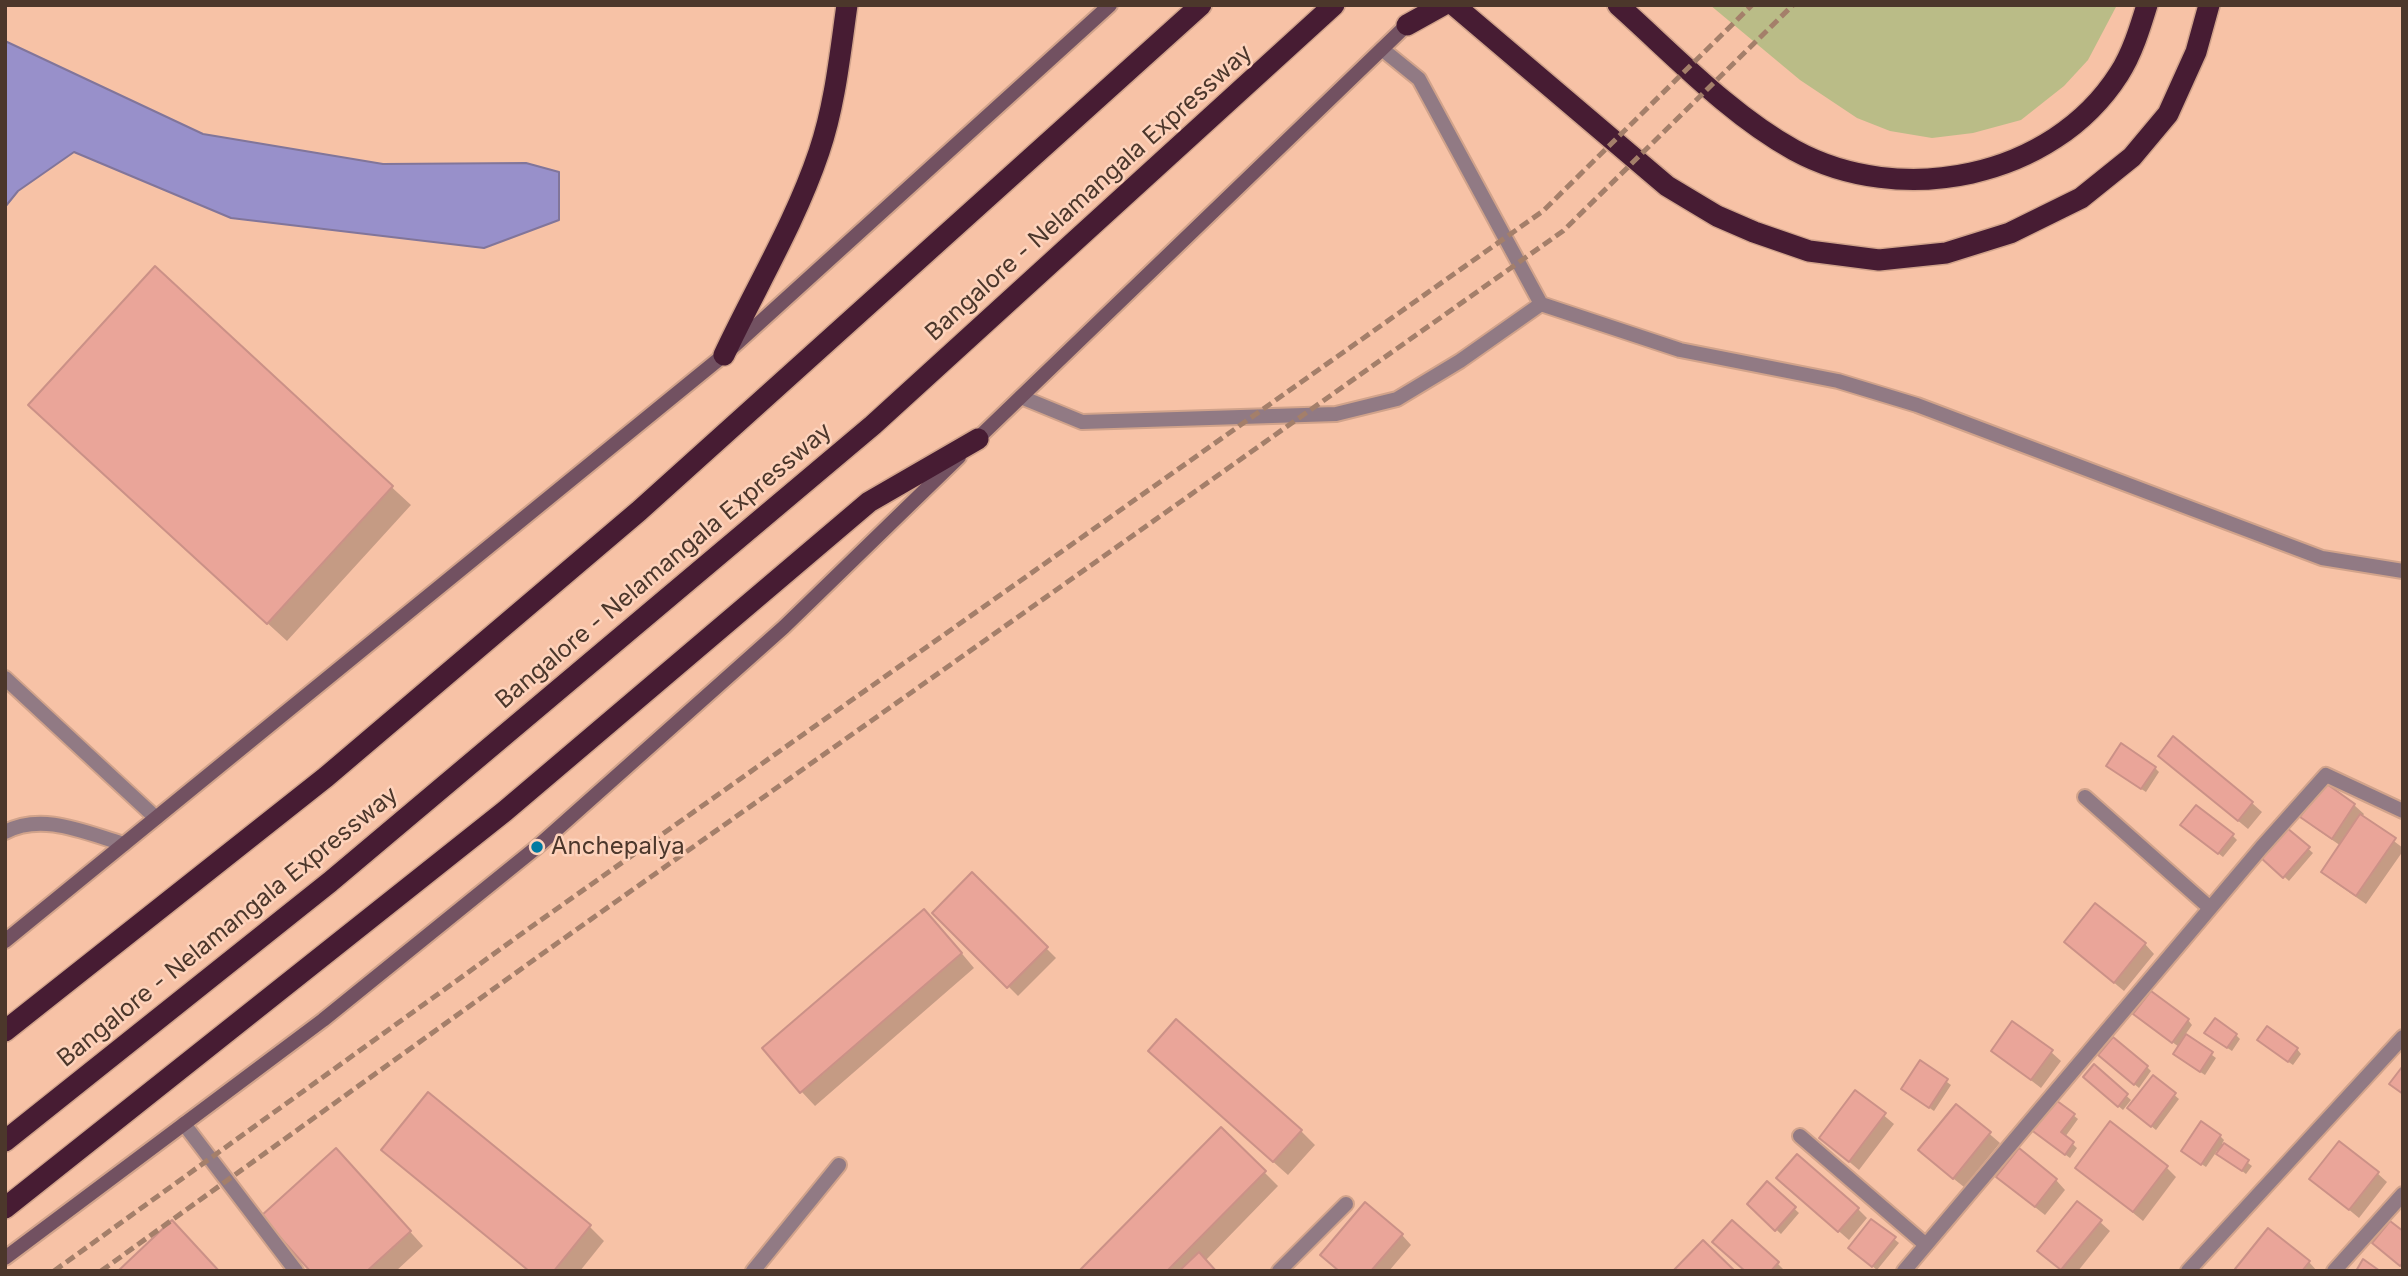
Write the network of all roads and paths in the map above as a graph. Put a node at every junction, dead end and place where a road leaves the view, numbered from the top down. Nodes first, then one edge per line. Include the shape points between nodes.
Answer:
1 (847, 5) edge
2 (1110, 5) edge
3 (1201, 5) edge
4 (1334, 5) edge
5 (1429, 5) edge
6 (1443, 5) edge
7 (1454, 5) edge
8 (1618, 5) edge
9 (2147, 5) edge
10 (2209, 5) edge
11 (1407, 25) junction
12 (1382, 49) junction
13 (1541, 304) junction
14 (724, 355) junction
15 (1021, 397) junction
16 (978, 439) junction
17 (2403, 570) edge
18 (5, 678) edge
19 (2085, 797) dead end
20 (2403, 811) edge
21 (156, 818) junction
22 (5, 832) edge
23 (124, 845) junction
24 (2210, 908) junction
25 (5, 941) edge
26 (5, 1031) edge
27 (2403, 1037) edge
28 (184, 1124) junction
29 (1800, 1136) dead end
30 (5, 1141) edge
31 (839, 1165) dead end
32 (2403, 1194) edge
33 (1346, 1204) dead end
34 (5, 1208) edge
35 (1926, 1245) junction
36 (5, 1258) edge
37 (296, 1271) edge
38 (753, 1271) edge
39 (1279, 1271) edge
40 (1904, 1271) edge
41 (2188, 1271) edge
42 (2334, 1271) edge

1 - 14 highway via 820,150 789,228
2 - 14 street
3 - 26 highway via 639,511 326,777
4 - 30 highway, Bangalore - Nelamangala Expressway via 873,425 330,882
5 - 11 street
6 - 11 highway
7 - 10 highway via 1667,186 1754,232 1809,251 1879,260 1946,253 2010,233 2081,198 2132,157 2168,114 2196,52
8 - 9 highway via 1750,123 1795,151 1837,169 1894,180 1939,180 1987,170 2040,148 2086,114 2119,74
11 - 12 street
12 - 13 street via 1419,79
12 - 15 street
13 - 15 street via 1397,399 1336,414 1082,422
13 - 17 street via 1680,350 1838,381 1917,405 2322,558
14 - 21 street
15 - 16 street
16 - 28 street via 784,627 537,847 323,1020
16 - 34 highway via 869,502 505,811
18 - 21 street
19 - 24 street
20 - 24 street via 2326,775
21 - 23 street
22 - 23 street via 36,822
23 - 25 street
24 - 35 street
27 - 41 street
28 - 36 street
28 - 37 street
29 - 35 street
31 - 38 street
32 - 42 street
33 - 39 street
35 - 40 street

